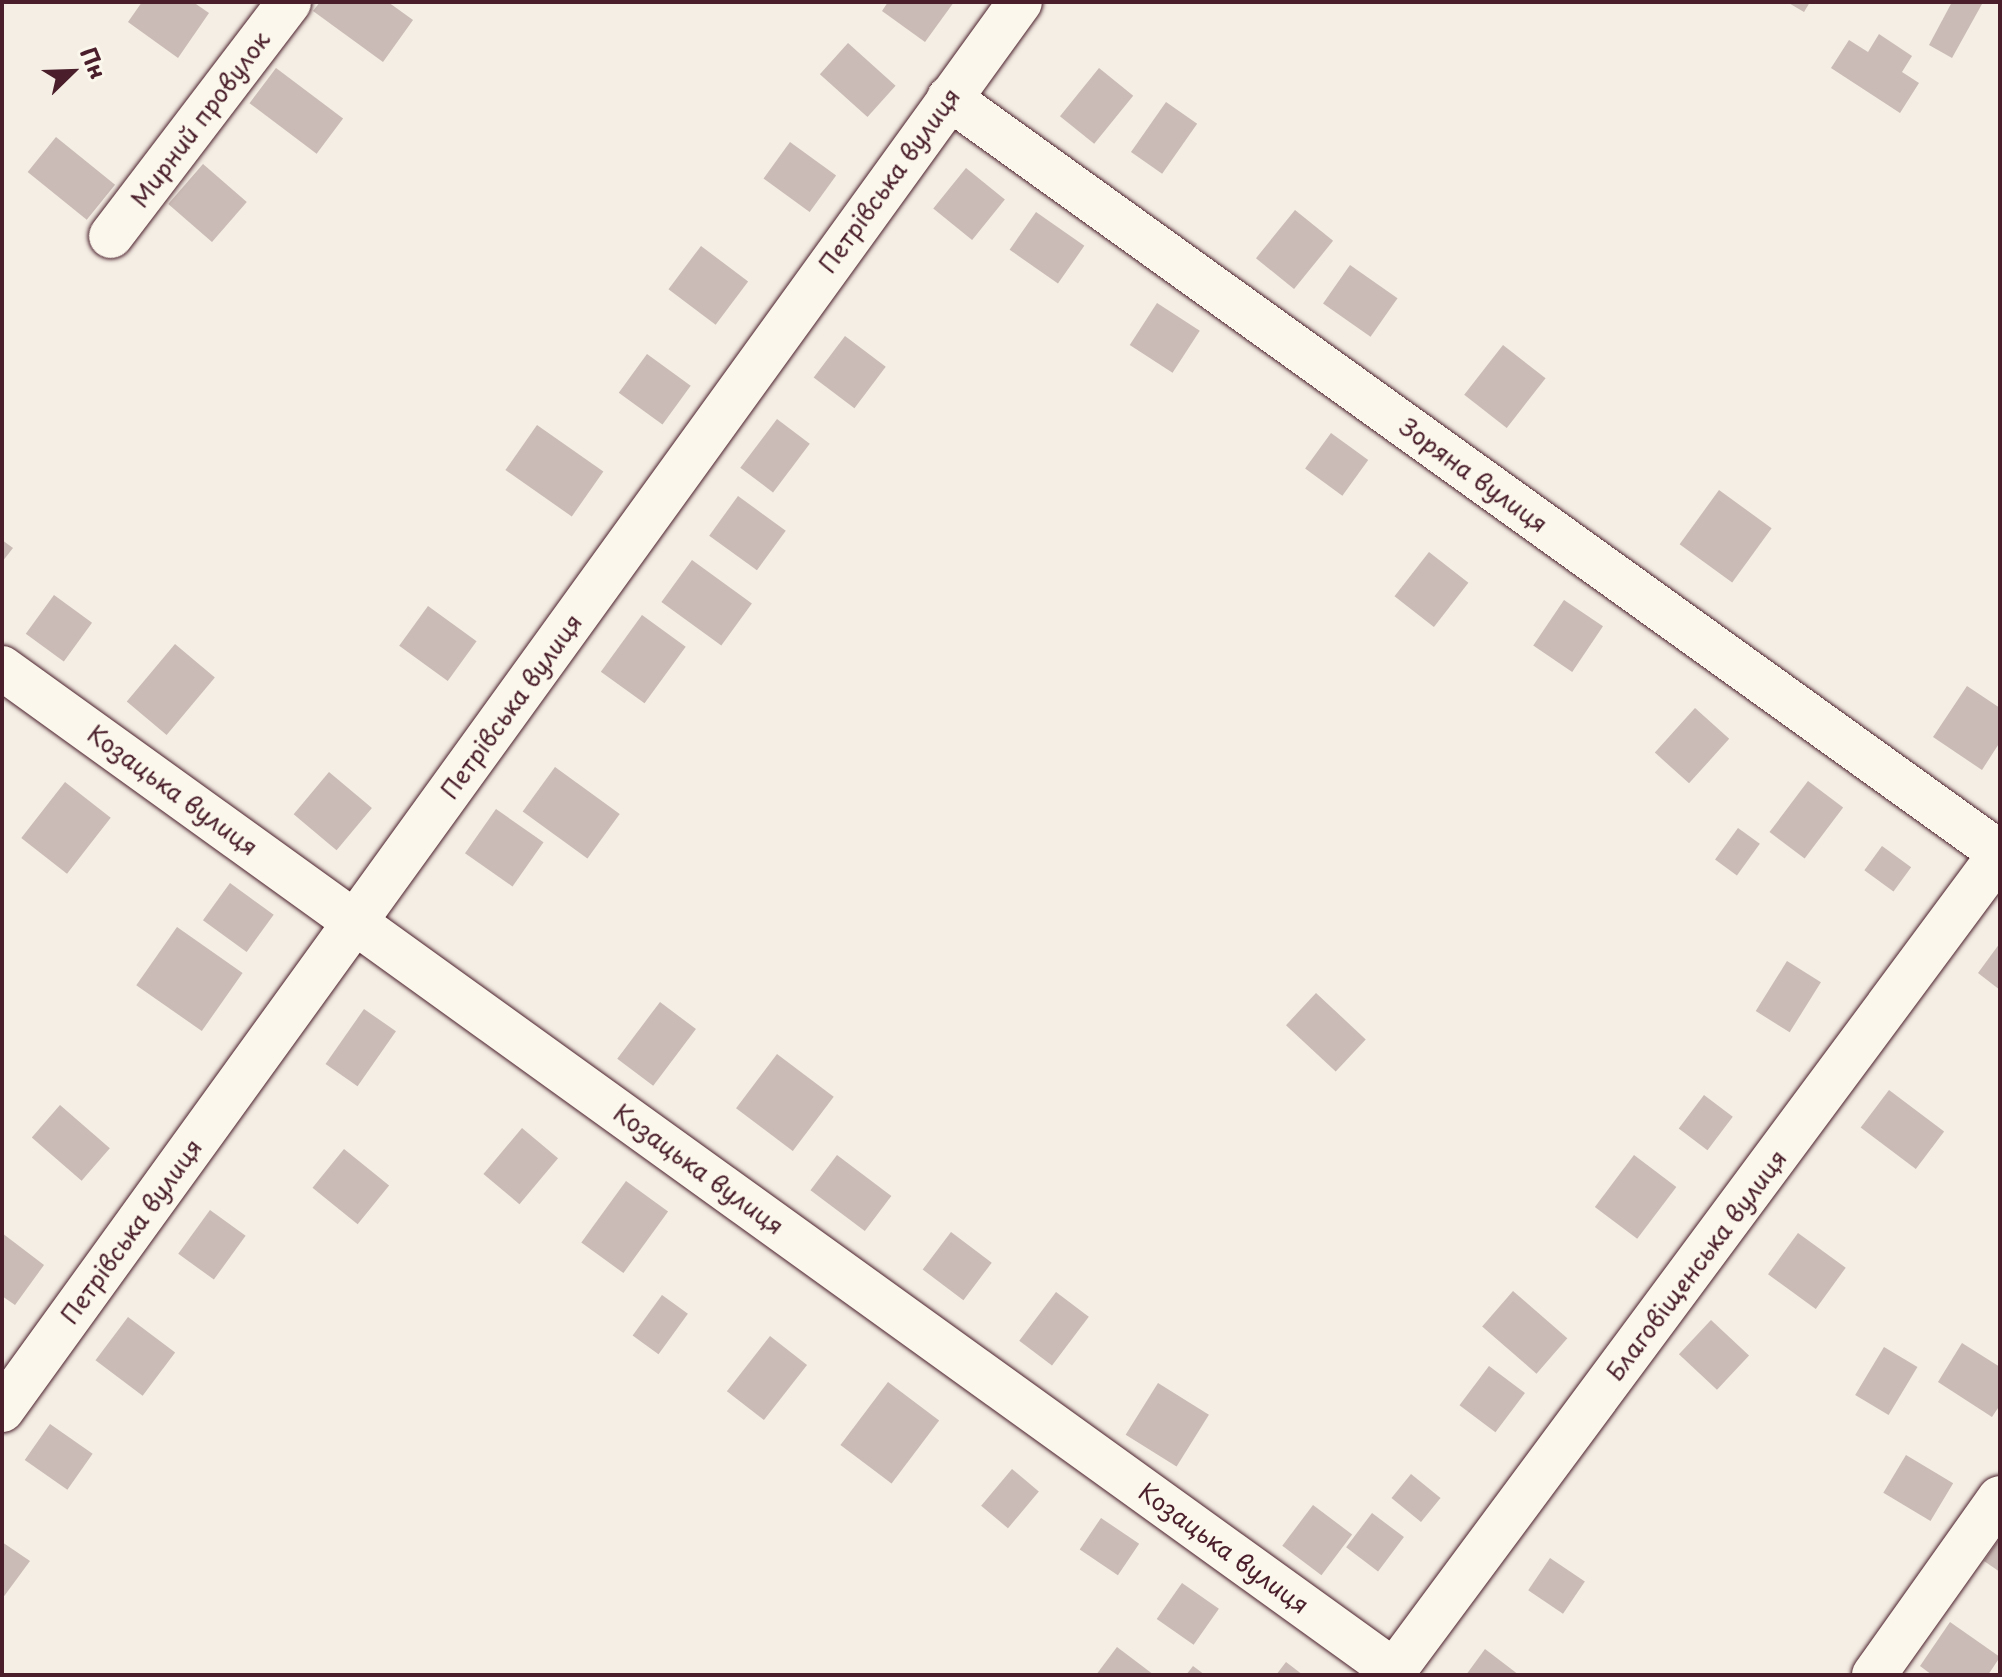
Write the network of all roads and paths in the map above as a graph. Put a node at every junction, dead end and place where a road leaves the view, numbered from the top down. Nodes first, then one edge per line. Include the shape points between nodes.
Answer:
1 (289, 2) edge
2 (1020, 2) edge
3 (949, 98) junction
4 (111, 236) dead end
5 (2, 668) edge
6 (2000, 854) edge
7 (356, 921) junction
8 (2, 1410) edge
9 (2000, 1498) edge
10 (1393, 1673) edge
11 (1874, 1675) edge

1 - 4 street, Мирний провулок
2 - 3 street, Петрівська вулиця
3 - 6 street, Зоряна вулиця
3 - 7 street, Петрівська вулиця
5 - 7 street, Козацька вулиця
6 - 10 street, Благовіщенська вулиця
7 - 8 street, Петрівська вулиця
7 - 10 street, Козацька вулиця
9 - 11 street

